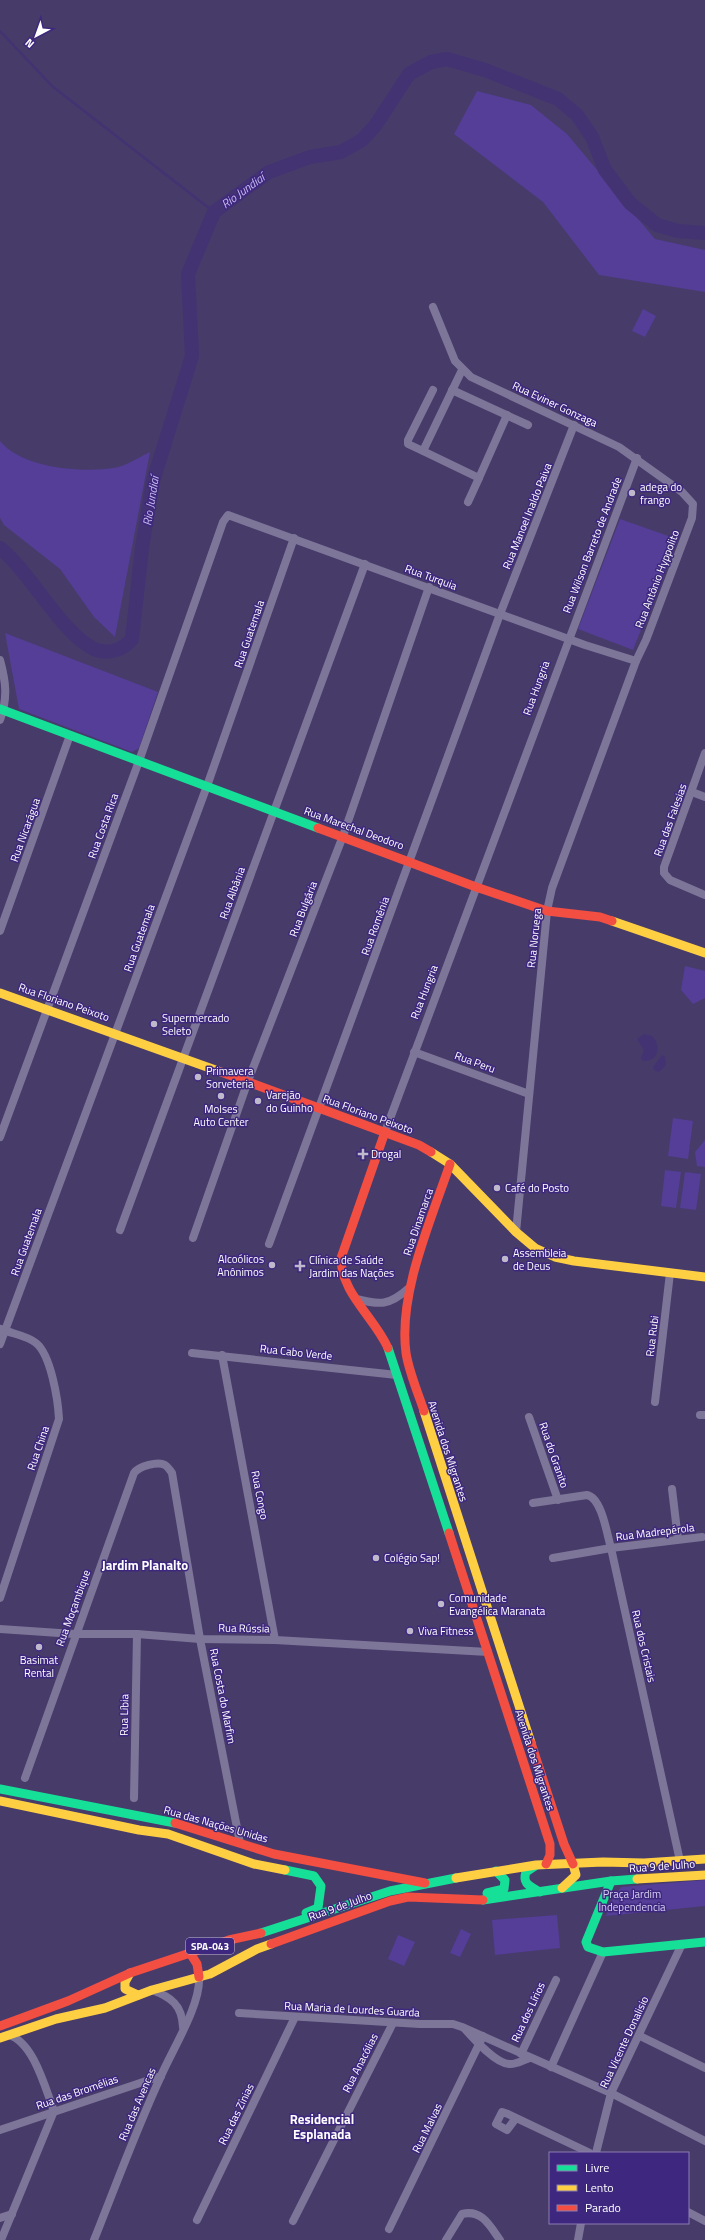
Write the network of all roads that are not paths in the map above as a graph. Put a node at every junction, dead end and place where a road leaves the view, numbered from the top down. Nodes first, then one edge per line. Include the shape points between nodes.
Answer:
1 (433, 307) dead end
2 (462, 370) junction
3 (432, 390) dead end
4 (452, 390) junction
5 (507, 415) junction
6 (528, 425) dead end
7 (574, 425) junction
8 (423, 451) junction
9 (637, 458) junction
10 (479, 478) junction
11 (468, 502) dead end
12 (693, 503) joint
13 (223, 522) joint
14 (294, 538) junction
15 (364, 564) junction
16 (429, 587) junction
17 (500, 614) junction
18 (568, 639) junction
19 (0, 660) edge
20 (636, 661) junction
21 (2, 709) edge
22 (0, 720) edge
23 (70, 735) junction
24 (705, 753) edge
25 (139, 761) junction
26 (208, 786) junction
27 (692, 792) junction
28 (705, 796) edge
29 (274, 812) junction
30 (343, 836) junction
31 (411, 862) junction
32 (476, 887) junction
33 (705, 895) edge
34 (548, 911) junction
35 (0, 931) edge
36 (705, 953) edge
37 (0, 993) edge
38 (48, 1009) junction
39 (116, 1033) junction
40 (414, 1052) junction
41 (184, 1058) junction
42 (248, 1081) junction
43 (529, 1094) junction
44 (319, 1108) junction
45 (385, 1132) junction
46 (0, 1138) edge
47 (450, 1164) junction
48 (120, 1230) dead end
49 (516, 1232) junction
50 (193, 1238) dead end
51 (269, 1244) dead end
52 (670, 1273) junction
53 (705, 1277) edge
54 (408, 1288) junction
55 (355, 1299) junction
56 (2, 1330) edge
57 (0, 1344) edge
58 (192, 1353) dead end
59 (222, 1355) junction
60 (397, 1375) junction
61 (655, 1402) dead end
62 (529, 1417) dead end
63 (160, 1464) joint
64 (442, 1472) junction
65 (429, 1473) junction
66 (672, 1489) dead end
67 (558, 1500) junction
68 (439, 1501) junction
69 (452, 1501) junction
70 (533, 1503) dead end
71 (702, 1537) dead end
72 (451, 1538) junction
73 (678, 1539) junction
74 (611, 1548) junction
75 (552, 1558) dead end
76 (0, 1598) edge
77 (490, 1618) junction
78 (0, 1629) edge
79 (74, 1634) junction
80 (137, 1634) junction
81 (200, 1639) junction
82 (275, 1640) junction
83 (488, 1652) junction
84 (491, 1663) junction
85 (522, 1714) junction
86 (24, 1778) dead end
87 (0, 1789) edge
88 (134, 1798) dead end
89 (0, 1801) edge
90 (240, 1843) junction
91 (705, 1859) edge
92 (680, 1861) junction
93 (546, 1864) junction
94 (573, 1864) junction
95 (536, 1865) junction
96 (496, 1871) junction
97 (705, 1875) edge
98 (637, 1879) junction
99 (611, 1881) junction
100 (425, 1883) junction
101 (558, 1890) junction
102 (540, 1892) junction
103 (408, 1897) junction
104 (272, 1928) junction
105 (705, 1942) edge
106 (682, 1944) junction
107 (604, 1952) junction
108 (190, 1953) junction
109 (130, 1973) junction
110 (199, 1977) junction
111 (556, 1980) dead end
112 (152, 1990) junction
113 (138, 1995) junction
114 (239, 2013) dead end
115 (295, 2017) junction
116 (393, 2023) junction
117 (0, 2026) edge
118 (462, 2027) junction
119 (183, 2029) junction
120 (483, 2036) junction
121 (640, 2036) junction
122 (4, 2037) edge
123 (479, 2045) junction
124 (521, 2054) junction
125 (530, 2058) junction
126 (551, 2067) junction
127 (705, 2068) edge
128 (161, 2076) junction
129 (611, 2094) junction
130 (54, 2111) junction
131 (516, 2118) dead end
132 (0, 2130) edge
133 (705, 2141) edge
134 (588, 2152) edge
135 (596, 2152) edge
136 (689, 2213) edge
137 (12, 2214) junction
138 (0, 2218) edge
139 (197, 2220) dead end
140 (293, 2221) dead end
141 (705, 2221) edge
142 (581, 2224) edge
143 (390, 2229) dead end
144 (1, 2240) edge
145 (94, 2240) edge
146 (446, 2240) edge
147 (500, 2240) edge
148 (578, 2240) edge

1 - 2 street, Rua Eviner Gonzaga via 455,361
2 - 4 street
2 - 7 street, Rua Eviner Gonzaga via 471,377
3 - 8 street via 408,440 408,444
4 - 5 street
4 - 8 street
5 - 6 street
5 - 10 street
7 - 9 street, Rua Eviner Gonzaga
7 - 17 street, Rua Manoel Inaldo Paiva
8 - 10 street
9 - 12 street, Rua Eviner Gonzaga
9 - 18 street, Rua Wilson Barreto de Andrade
10 - 11 street
12 - 20 street, Rua Antônio Hyppolito via 692,518
13 - 14 street, Rua Turquia via 228,515 232,515
13 - 25 street, Rua Costa Rica
14 - 15 street, Rua Turquia
14 - 26 street, Rua Guatemala
15 - 16 street, Rua Turquia
15 - 29 street, Rua Albânia
16 - 17 street, Rua Turquia
16 - 30 street, Rua Bulgária
17 - 18 street, Rua Turquia
17 - 31 street, Rua Romênia
18 - 20 street, Rua Turquia
18 - 32 street, Rua Hungria
19 - 21 street via 6,681
20 - 34 street, Rua Noruega via 552,888
21 - 22 street
21 - 23 street, Rua Marechal Deodoro
23 - 25 street, Rua Marechal Deodoro
23 - 35 street, Rua Nicarágua
24 - 27 street, Rua das Falesias
25 - 26 street, Rua Marechal Deodoro
25 - 38 street, Rua Costa Rica
26 - 29 street, Rua Marechal Deodoro
26 - 39 street, Rua Guatemala
27 - 28 street
27 - 33 street, Rua das Falesias via 664,873 670,880
29 - 30 street, Rua Marechal Deodoro
29 - 41 street, Rua Albânia
30 - 31 street, Rua Marechal Deodoro
30 - 42 street, Rua Bulgária
31 - 32 street, Rua Marechal Deodoro
31 - 44 street, Rua Romênia
32 - 34 street, Rua Marechal Deodoro
32 - 40 street, Rua Hungria
34 - 36 street, Rua Marechal Deodoro via 600,917
34 - 43 street, Rua Noruega
37 - 38 street, Rua Floriano Peixoto
38 - 39 street, Rua Floriano Peixoto
38 - 46 street, Rua Costa Rica
39 - 41 street, Rua Floriano Peixoto
39 - 56 street, Rua Guatemala
40 - 43 street, Rua Peru
40 - 45 street, Rua Hungria
41 - 42 street, Rua Floriano Peixoto
41 - 48 street, Rua Albânia
42 - 44 street, Rua Floriano Peixoto
42 - 50 street, Rua Bulgária
43 - 49 street, Rua Noruega
44 - 45 street, Rua Floriano Peixoto
44 - 51 street, Rua Romênia
45 - 47 street, Rua Floriano Peixoto via 420,1145
45 - 55 street, Rua Hungria via 341,1258 342,1274
47 - 49 street, Rua Floriano Peixoto
47 - 54 street, Rua Dinamarca
49 - 52 street, Rua Floriano Peixoto via 535,1248 555,1257
52 - 53 street, Rua Floriano Peixoto
52 - 61 street, Rua Rubi
54 - 55 street via 397,1298 386,1302 370,1303
54 - 64 street, Avenida dos Migrantes via 404,1321 406,1354
55 - 60 street, Avenida dos Migrantes via 385,1341
56 - 57 street, Rua Guatemala
56 - 76 street, Rua China via 36,1343 46,1356 57,1396 59,1419
58 - 59 street, Rua Cabo Verde
59 - 60 street, Rua Cabo Verde
59 - 82 street, Rua Congo
60 - 65 street, Avenida dos Migrantes
62 - 67 street, Rua do Granito
63 - 79 street, Rua Moçambique via 140,1468 134,1473
63 - 81 street, Rua Costa do Marfim via 165,1465 172,1473
64 - 65 street via 437,1480
64 - 69 street, Avenida dos Migrantes
65 - 68 street, Avenida dos Migrantes
66 - 73 street
67 - 70 street, Rua dos Cristais
67 - 74 street, Rua dos Cristais via 587,1495 595,1499
68 - 69 street via 446,1495
68 - 72 street, Avenida dos Migrantes
69 - 77 street, Avenida dos Migrantes
71 - 73 street, Rua Madrepérola
72 - 77 street, Avenida dos Migrantes via 462,1542 483,1608
72 - 83 street, Avenida dos Migrantes
73 - 74 street, Rua Madrepérola
74 - 75 street, Rua Madrepérola
74 - 92 street, Rua dos Cristais
77 - 85 street, Avenida dos Migrantes
78 - 79 street, Rua Rússia
79 - 80 street, Rua Rússia
79 - 86 street, Rua Moçambique
80 - 81 street, Rua Rússia
80 - 88 street, Rua Líbia
81 - 82 street, Rua Rússia
81 - 90 street, Rua Costa do Marfim
82 - 83 street, Rua Rússia
83 - 84 street, Avenida dos Migrantes
84 - 85 street, Avenida dos Migrantes via 494,1658 500,1661 515,1706
84 - 93 street, Avenida dos Migrantes via 550,1844 550,1855
85 - 94 street, Avenida dos Migrantes via 564,1844
87 - 90 street, Rua das Nações Unidas via 180,1824
89 - 104 street, Rua das Nações Unidas via 168,1834 254,1864 314,1876 322,1890 318,1908
90 - 100 street, Rua das Nações Unidas via 274,1854
91 - 92 street, Rua 9 de Julho
92 - 94 street, Rua 9 de Julho
92 - 98 street via 681,1866 672,1871 644,1875
93 - 94 street, Rua 9 de Julho
93 - 95 street, Rua 9 de Julho
94 - 101 street via 577,1876
95 - 96 street, Rua 9 de Julho
95 - 102 street via 523,1876 526,1884
96 - 100 street, Rua 9 de Julho
96 - 103 street via 505,1880 504,1889 499,1891 473,1894 421,1892
97 - 98 street, Rua 9 de Julho
98 - 99 street, Rua 9 de Julho
99 - 101 street, Rua 9 de Julho
99 - 107 street via 586,1942 588,1947
100 - 104 street, Rua 9 de Julho / SPA-043 via 390,1891
101 - 102 street, Rua 9 de Julho
102 - 103 street, Rua 9 de Julho via 490,1900
103 - 110 street, Rua 9 de Julho / SPA-043 via 390,1901 257,1949 210,1974
104 - 108 street, Rua 9 de Julho / SPA-043 via 254,1936 229,1940
105 - 106 street
106 - 107 street
106 - 121 street, Rua Vicente Donalisio
107 - 126 street
108 - 109 street, Rua 9 de Julho / SPA-043
108 - 110 street via 198,1964
109 - 113 street via 125,1982 125,1989
109 - 117 street, Rua 9 de Julho / SPA-043 via 68,2001
110 - 112 street, Rua 9 de Julho / SPA-043
110 - 119 street, Rua das Avencas via 198,1989
111 - 124 street, Rua dos Lírios
112 - 113 street, Rua 9 de Julho / SPA-043
112 - 119 street via 174,2001 183,2016
113 - 122 street, Rua 9 de Julho / SPA-043
114 - 115 street, Rua Maria de Lourdes Guarda
115 - 116 street, Rua Maria de Lourdes Guarda
115 - 139 street, Rua das Zínias
116 - 118 street, Rua Maria de Lourdes Guarda via 453,2024
116 - 140 street, Rua Anacólias
118 - 120 street, Rua Maria de Lourdes Guarda
118 - 123 street
119 - 128 street, Rua das Avencas
120 - 123 street, Rua Malvas
120 - 124 street, Rua Maria de Lourdes Guarda
121 - 127 street
121 - 129 street, Rua Vicente Donalisio
122 - 130 street via 18,2040 28,2050
123 - 125 street via 508,2064
123 - 143 street, Rua Malvas
124 - 125 street, Rua Maria de Lourdes Guarda
125 - 126 street, Rua Maria de Lourdes Guarda
126 - 129 street, Rua Maria de Lourdes Guarda
128 - 130 street, Rua das Bromélias
128 - 145 street, Rua das Avencas
129 - 133 street, Rua Maria de Lourdes Guarda
129 - 135 street, Rua Vicente Donalisio
130 - 132 street, Rua das Bromélias
130 - 137 street
131 - 134 street
136 - 141 street
137 - 138 street
137 - 144 street
142 - 148 street
146 - 147 street via 462,2214 470,2212 480,2214

